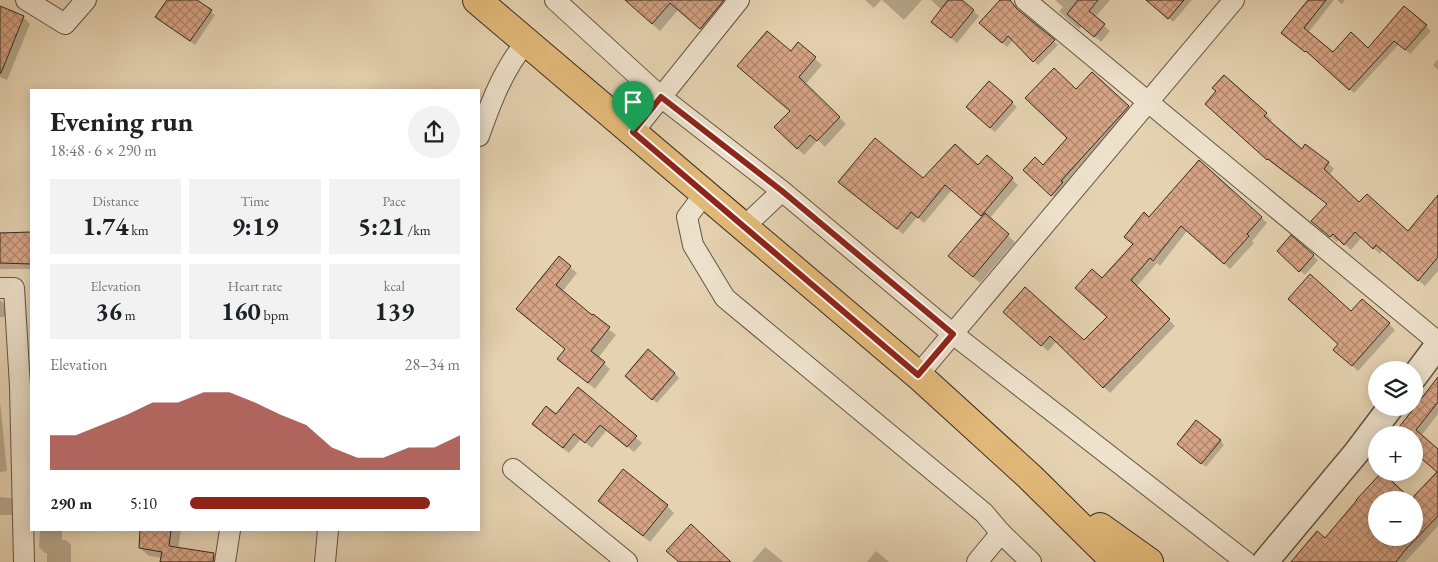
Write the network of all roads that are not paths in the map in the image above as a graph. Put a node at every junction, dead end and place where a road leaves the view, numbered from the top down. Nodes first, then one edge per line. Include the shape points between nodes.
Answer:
1 (26, 0) edge
2 (86, 0) edge
3 (477, 0) edge
4 (555, 0) edge
5 (739, 0) edge
6 (1025, 0) edge
7 (1234, 0) edge
8 (526, 42) junction
9 (661, 97) junction
10 (1148, 102) junction
11 (633, 132) junction
12 (480, 133) edge
13 (782, 191) junction
14 (705, 194) junction
15 (745, 226) junction
16 (0, 288) edge
17 (953, 334) junction
18 (1438, 344) edge
19 (1423, 365) edge
20 (918, 375) junction
21 (25, 388) edge
22 (1384, 416) edge
23 (513, 469) dead end
24 (1030, 477) junction
25 (230, 531) edge
26 (328, 531) edge
27 (1001, 533) junction
28 (24, 562) edge
29 (225, 562) edge
30 (326, 562) edge
31 (627, 562) edge
32 (977, 562) edge
33 (1009, 562) edge
34 (1031, 562) edge
35 (1116, 562) edge
36 (1149, 562) edge
37 (1246, 562) edge
38 (1264, 562) edge

1 - 2 street via 65,24
3 - 8 main road
4 - 9 street
5 - 9 street
6 - 10 street
7 - 10 street
8 - 11 main road
8 - 12 street via 492,98
9 - 11 street
9 - 13 street
10 - 17 street
10 - 18 street
11 - 14 main road
13 - 15 street
13 - 17 street
14 - 15 main road
14 - 27 street via 686,217 693,245 725,298 984,513
15 - 20 main road
16 - 21 street via 14,288
17 - 20 street
17 - 37 street
18 - 19 street
20 - 24 main road
21 - 28 street
22 - 38 street
23 - 31 street
24 - 35 main road
24 - 36 main road
25 - 29 street
26 - 30 street
27 - 32 street
27 - 33 street
27 - 34 street

